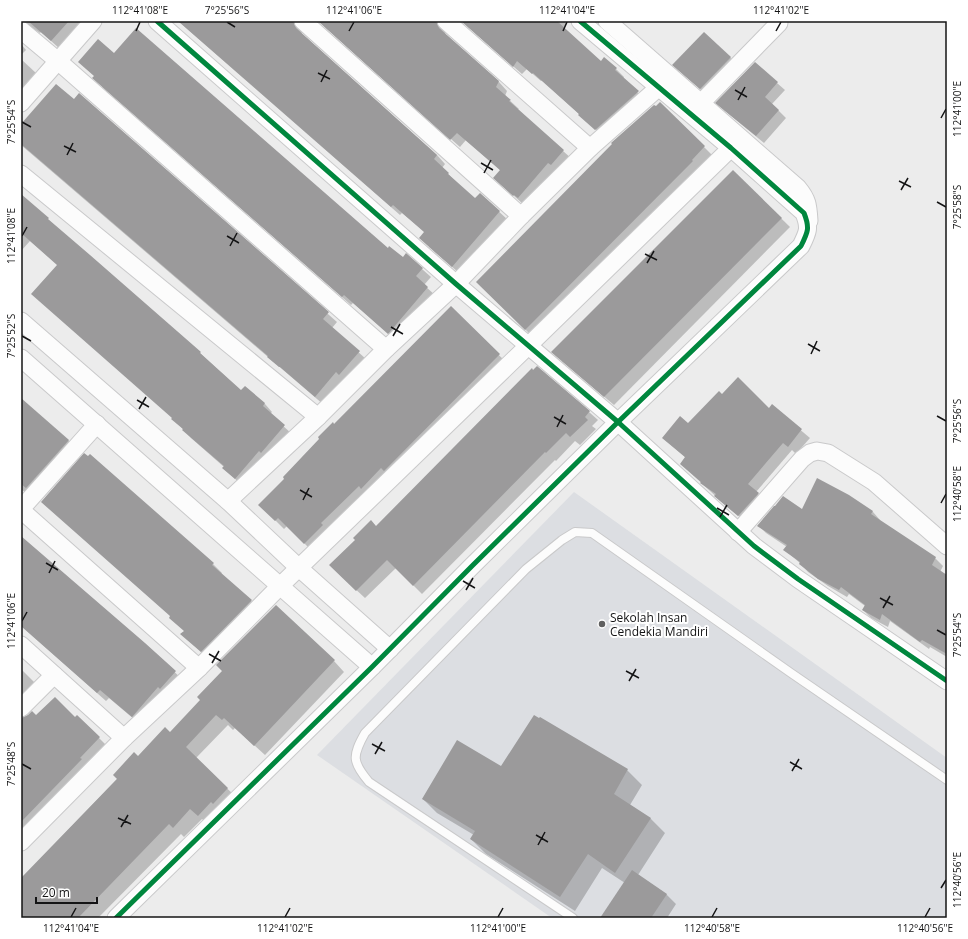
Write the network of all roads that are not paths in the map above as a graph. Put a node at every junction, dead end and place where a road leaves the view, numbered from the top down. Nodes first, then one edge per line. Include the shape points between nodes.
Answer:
1 (93, 21) edge
2 (157, 21) edge
3 (303, 21) edge
4 (446, 21) edge
5 (580, 21) edge
6 (607, 21) edge
7 (779, 23) dead end
8 (21, 30) edge
9 (58, 61) junction
10 (658, 88) junction
11 (21, 103) edge
12 (701, 103) junction
13 (590, 148) junction
14 (730, 148) junction
15 (21, 174) edge
16 (520, 216) junction
17 (809, 225) junction
18 (456, 284) junction
19 (21, 321) edge
20 (528, 346) junction
21 (386, 349) junction
22 (58, 354) junction
23 (21, 358) edge
24 (40, 375) junction
25 (318, 417) junction
26 (618, 422) junction
27 (97, 424) junction
28 (228, 501) junction
29 (21, 510) edge
30 (738, 532) junction
31 (947, 546) edge
32 (299, 568) junction
33 (280, 586) junction
34 (21, 645) edge
35 (390, 650) junction
36 (372, 667) junction
37 (199, 668) junction
38 (54, 675) junction
39 (947, 681) edge
40 (21, 708) edge
41 (124, 738) junction
42 (947, 780) edge
43 (21, 842) edge
44 (116, 918) edge
45 (573, 918) edge

1 - 9 street
2 - 18 street
3 - 16 street
4 - 13 street
5 - 10 street
6 - 12 street
7 - 12 street
8 - 9 street
9 - 11 street
9 - 21 street
10 - 13 street
10 - 14 street
12 - 17 street via 798,188 805,196
13 - 16 street
14 - 17 street via 804,213
14 - 20 street
15 - 25 street
16 - 18 street
17 - 26 street via 801,246
18 - 20 street
18 - 21 street
19 - 22 street
20 - 26 street
20 - 32 street
21 - 25 street
22 - 24 street
22 - 28 street
23 - 24 street
24 - 27 street
25 - 28 street
26 - 30 street
26 - 35 street
27 - 29 street
27 - 33 street
28 - 32 street
29 - 37 street
30 - 31 street via 802,459 817,450 828,453 874,482
30 - 39 street via 798,579
32 - 33 street
32 - 35 street
33 - 36 street
33 - 37 street
34 - 38 street
35 - 36 street
36 - 44 street
37 - 41 street
38 - 40 street
38 - 41 street
41 - 43 street
42 - 45 lane via 791,674 592,533 575,532 526,569 365,733 357,747 355,761 370,782

